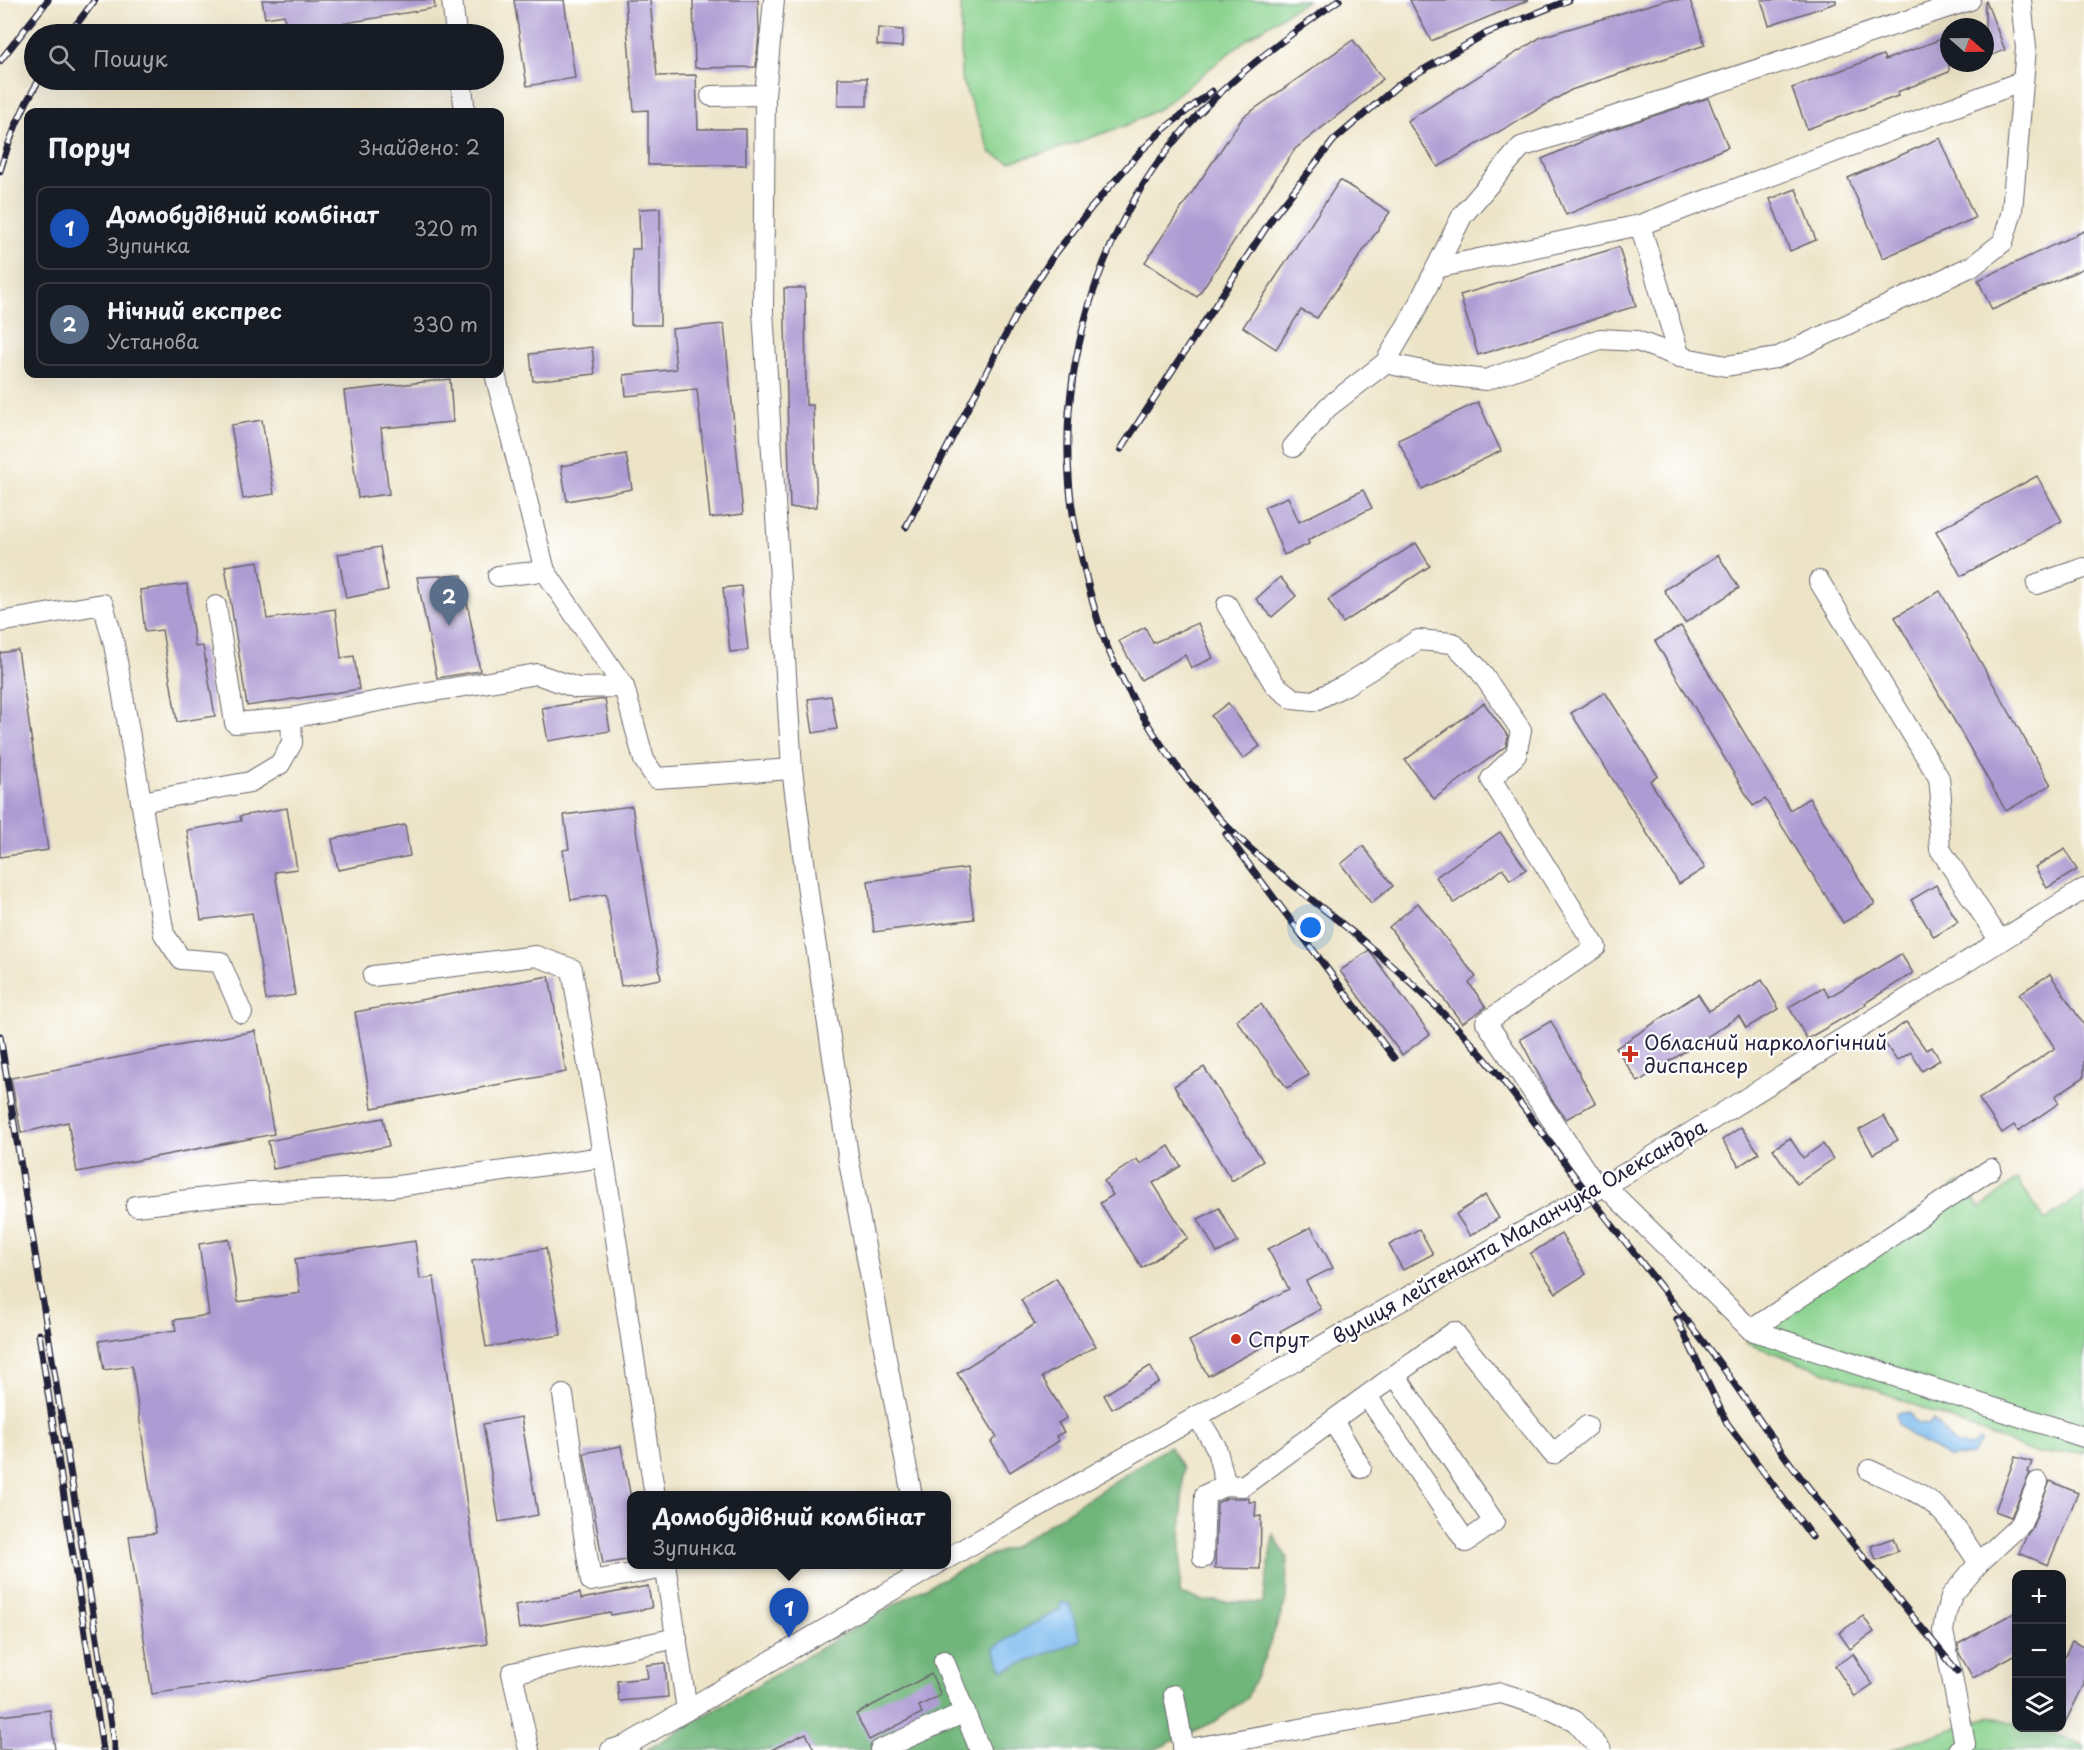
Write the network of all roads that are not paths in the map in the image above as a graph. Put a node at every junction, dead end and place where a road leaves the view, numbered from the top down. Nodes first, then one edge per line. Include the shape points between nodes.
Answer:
1 (452, 0) edge
2 (774, 0) edge
3 (1970, 0) edge
4 (2021, 0) edge
5 (455, 24) edge
6 (2023, 81) junction
7 (462, 90) edge
8 (765, 95) junction
9 (711, 96) dead end
10 (464, 108) edge
11 (1640, 225) junction
12 (1436, 268) junction
13 (1680, 357) junction
14 (1385, 363) junction
15 (496, 378) edge
16 (1293, 447) dead end
17 (2084, 568) edge
18 (545, 571) junction
19 (498, 576) dead end
20 (1819, 581) dead end
21 (2037, 584) dead end
22 (1227, 605) dead end
23 (216, 606) dead end
24 (0, 622) edge
25 (624, 687) junction
26 (291, 718) junction
27 (792, 770) junction
28 (141, 802) junction
29 (2084, 889) edge
30 (2000, 941) junction
31 (373, 976) dead end
32 (242, 1012) dead end
33 (603, 1157) junction
34 (1991, 1168) dead end
35 (1601, 1187) junction
36 (136, 1206) dead end
37 (1751, 1330) junction
38 (1395, 1375) junction
39 (563, 1395) dead end
40 (1367, 1396) junction
41 (1197, 1416) junction
42 (1333, 1421) junction
43 (1587, 1426) dead end
44 (2084, 1437) edge
45 (1361, 1468) dead end
46 (1869, 1470) dead end
47 (2038, 1482) dead end
48 (1226, 1485) junction
49 (654, 1491) edge
50 (911, 1491) edge
51 (951, 1556) edge
52 (1203, 1558) dead end
53 (1978, 1563) junction
54 (651, 1569) edge
55 (666, 1569) edge
56 (926, 1569) edge
57 (677, 1638) junction
58 (944, 1661) dead end
59 (1174, 1695) dead end
60 (687, 1710) junction
61 (964, 1712) junction
62 (530, 1750) edge
63 (611, 1750) edge
64 (880, 1750) edge
65 (980, 1750) edge
66 (1184, 1750) edge
67 (1601, 1750) edge
68 (1958, 1750) edge

1 - 5 street
2 - 8 street
3 - 12 street via 1521,147 1462,216
4 - 6 street via 2026,48
6 - 11 street
6 - 13 street via 2012,212 2003,242 1974,265 1776,358 1726,366
7 - 10 street
8 - 9 street
8 - 27 street via 763,311
11 - 12 street
11 - 13 street
12 - 14 street
13 - 14 street via 1637,341 1600,339 1486,380
14 - 16 street via 1328,407
15 - 18 street
17 - 21 street
18 - 19 street
18 - 25 street
20 - 30 street via 1939,778 1940,849
22 - 35 street via 1275,685 1293,699 1313,700 1346,685 1418,640 1453,643 1478,668 1521,730 1516,755 1491,779 1596,947 1486,1022
23 - 26 street via 235,723
24 - 28 street via 103,604 114,644
25 - 26 street via 577,688 537,674
25 - 27 street via 644,760 656,778
26 - 28 street via 292,744 280,764 250,782
27 - 50 street via 849,1162
28 - 32 street via 164,934 181,960 220,962
29 - 30 street, вулиця лейтенанта Маланчука Олександра
30 - 35 street, вулиця лейтенанта Маланчука Олександра
31 - 33 street via 536,956 572,969
33 - 36 street via 391,1187 250,1193
33 - 49 street
34 - 37 street
35 - 37 street
35 - 41 street, вулиця лейтенанта Маланчука Олександра
37 - 44 street
38 - 40 street
38 - 40 street via 1494,1522 1466,1542
38 - 43 street via 1454,1332 1553,1454
39 - 54 street via 591,1581
40 - 42 street
41 - 48 street via 1216,1448
41 - 51 street, вулиця лейтенанта Маланчука Олександра
42 - 45 street
42 - 48 street via 1244,1486
46 - 53 street via 1938,1507
47 - 53 street via 2021,1524
48 - 52 street via 1205,1496
53 - 68 street via 1952,1595 1943,1631 1965,1744
55 - 57 street
56 - 60 street
57 - 60 street
57 - 62 street via 512,1673
58 - 61 street
59 - 66 street
60 - 63 street via 627,1745
61 - 64 street
61 - 65 street
66 - 67 street via 1501,1693 1575,1721

